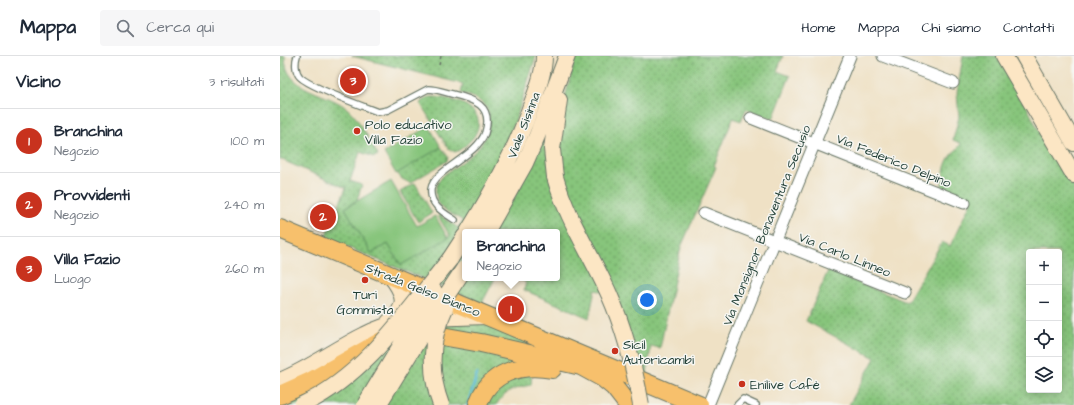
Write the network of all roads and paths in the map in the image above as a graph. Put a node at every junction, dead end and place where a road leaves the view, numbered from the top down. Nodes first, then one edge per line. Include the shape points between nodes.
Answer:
1 (297, 56) edge
2 (441, 56) edge
3 (544, 56) edge
4 (568, 56) edge
5 (850, 56) edge
6 (884, 56) edge
7 (1004, 56) edge
8 (1024, 56) edge
9 (439, 65) dead end
10 (953, 83) dead end
11 (751, 118) dead end
12 (815, 143) junction
13 (1074, 143) edge
14 (1074, 175) edge
15 (500, 195) junction
16 (964, 203) dead end
17 (704, 212) dead end
18 (455, 220) dead end
19 (280, 229) edge
20 (471, 229) edge
21 (487, 229) edge
22 (462, 241) edge
23 (775, 241) junction
24 (450, 259) junction
25 (462, 271) edge
26 (462, 272) edge
27 (390, 275) junction
28 (438, 294) junction
29 (905, 294) dead end
30 (490, 316) junction
31 (421, 318) junction
32 (388, 323) junction
33 (280, 381) edge
34 (280, 395) edge
35 (302, 405) edge
36 (365, 405) edge
37 (378, 405) edge
38 (441, 405) edge
39 (478, 405) edge
40 (616, 405) edge
41 (628, 405) edge
42 (641, 405) edge
43 (699, 405) edge
44 (708, 405) edge
45 (736, 405) edge
46 (756, 405) edge

1 - 18 lane via 296,66 300,77 378,112 388,110 428,89 472,99 481,105 487,121 482,139 468,154 438,175 431,189 437,208
2 - 9 path
3 - 15 main road, Viale Sisinna via 540,80
4 - 15 main road via 537,136
4 - 42 main road, bridge via 552,137 555,177 572,223 616,310 632,359
5 - 12 street, Via Monsignor Bonaventura Secusio
6 - 10 street
7 - 14 main road
8 - 13 main road
11 - 12 street, Via Federico Delpino
12 - 16 street, Via Federico Delpino
12 - 23 street, Via Monsignor Bonaventura Secusio
15 - 20 main road
15 - 21 main road
17 - 23 street, Via Carlo Linneo
19 - 27 main road, Strada Gelso Bianco
22 - 24 main road
23 - 29 street, Via Carlo Linneo
23 - 44 street, Via Monsignor Bonaventura Secusio
24 - 35 main road, bridge via 362,363 323,394
24 - 36 main road, bridge via 427,304
25 - 37 main road, bridge
26 - 38 main road, bridge via 440,319 433,356 432,374
27 - 28 main road, Strada Gelso Bianco
27 - 32 main road via 404,299 400,312
28 - 30 main road, Strada Gelso Bianco
28 - 31 main road via 433,309
28 - 32 main road via 431,295
30 - 31 main road
30 - 43 main road, Strada Gelso Bianco
31 - 32 main road
32 - 33 main road
34 - 41 main road via 399,333 419,332 481,343 580,366 603,378
39 - 40 main road via 492,381 503,374 527,367 553,370 586,380 607,394
45 - 46 lane via 743,399

